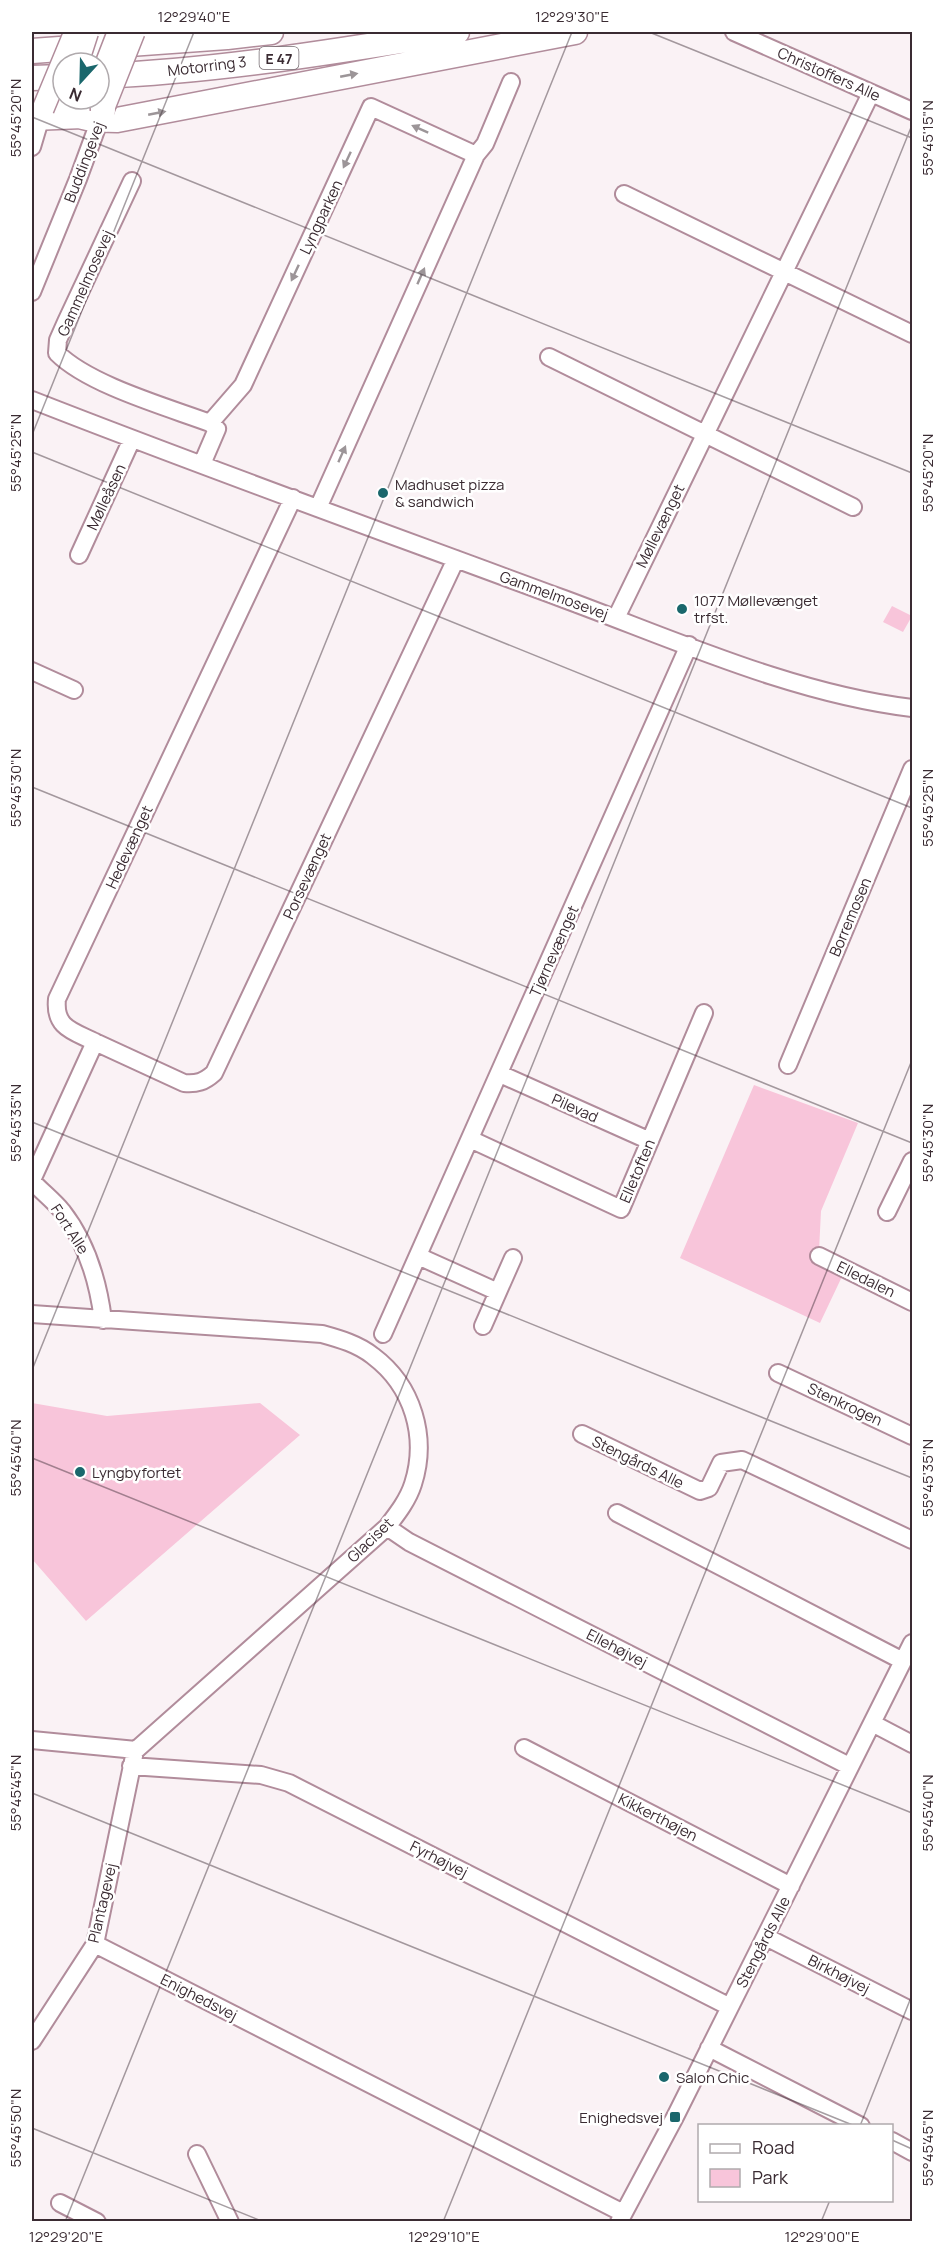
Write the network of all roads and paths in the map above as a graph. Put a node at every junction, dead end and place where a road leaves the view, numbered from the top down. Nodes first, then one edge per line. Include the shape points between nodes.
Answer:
1 (75, 32) edge
2 (86, 32) edge
3 (120, 32) edge
4 (134, 32) edge
5 (271, 32) edge
6 (457, 32) edge
7 (575, 32) edge
8 (742, 33) edge
9 (32, 51) edge
10 (80, 51) edge
11 (111, 75) edge
12 (51, 77) edge
13 (32, 78) edge
14 (511, 82) dead end
15 (871, 93) junction
16 (912, 111) edge
17 (66, 112) edge
18 (32, 147) edge
19 (476, 154) junction
20 (132, 181) dead end
21 (624, 194) dead end
22 (784, 272) junction
23 (32, 291) edge
24 (912, 334) edge
25 (549, 357) dead end
26 (32, 400) edge
27 (210, 423) junction
28 (705, 434) junction
29 (132, 439) junction
30 (202, 465) junction
31 (292, 498) junction
32 (853, 507) dead end
33 (318, 508) junction
34 (79, 555) dead end
35 (456, 559) junction
36 (616, 618) junction
37 (689, 645) junction
38 (32, 671) edge
39 (74, 690) dead end
40 (912, 708) edge
41 (912, 769) edge
42 (704, 1012) dead end
43 (95, 1042) junction
44 (788, 1065) dead end
45 (500, 1074) junction
46 (470, 1139) junction
47 (650, 1141) junction
48 (912, 1161) edge
49 (32, 1181) edge
50 (887, 1212) dead end
51 (418, 1256) junction
52 (819, 1256) dead end
53 (513, 1258) dead end
54 (498, 1292) junction
55 (912, 1302) edge
56 (32, 1314) edge
57 (104, 1320) junction
58 (483, 1326) dead end
59 (383, 1334) dead end
60 (778, 1373) dead end
61 (582, 1434) dead end
62 (912, 1436) edge
63 (617, 1513) dead end
64 (387, 1527) junction
65 (912, 1540) edge
66 (912, 1643) edge
67 (903, 1662) junction
68 (872, 1723) junction
69 (32, 1740) edge
70 (912, 1744) edge
71 (524, 1748) dead end
72 (136, 1749) junction
73 (131, 1766) junction
74 (849, 1766) junction
75 (791, 1886) junction
76 (766, 1936) junction
77 (94, 1944) junction
78 (730, 2007) junction
79 (912, 2011) edge
80 (32, 2041) edge
81 (709, 2048) junction
82 (857, 2124) edge
83 (893, 2142) edge
84 (912, 2152) edge
85 (197, 2154) dead end
86 (60, 2203) dead end
87 (621, 2217) edge
88 (98, 2222) edge
89 (230, 2222) edge

1 - 17 main road, Buddingevej, bridge
2 - 10 highway, bridge
3 - 17 highway, bridge via 101,81
4 - 17 main road, Buddingevej, bridge
5 - 9 highway, Motorring 3 / E 47
6 - 11 highway, Motorring 3 / E 47 via 343,51
17 -> 7 highway via 117,120
8 - 15 street, Christoffers Alle
12 - 13 highway
14 - 19 street via 485,144
15 - 16 street, Christoffers Alle
15 - 22 street, Møllevænget
17 - 18 street, Buddingevej
17 - 23 street, Buddingevej
19 -> 27 street, Lyngparken via 371,107 243,385
33 -> 19 street
20 - 27 street, Gammelmosevej via 58,340 57,353 68,363 115,387
21 - 22 street
22 - 24 street
22 - 28 street, Møllevænget
25 - 28 street
26 - 29 street, Gammelmosevej
27 - 30 street via 217,429
28 - 32 street
28 - 36 street, Møllevænget
29 - 30 street, Gammelmosevej
29 - 34 street, Mølleåsen
30 - 31 street, Gammelmosevej
31 - 33 street, Gammelmosevej
31 - 43 street, Hedevænget via 57,999 59,1021
33 - 35 street, Gammelmosevej
35 - 36 street, Gammelmosevej
35 - 43 street, Porsevænget via 214,1073 196,1084 184,1083
36 - 37 street, Gammelmosevej
37 - 40 street, Gammelmosevej via 841,696
37 - 45 street, Tjørnevænget
38 - 39 street
41 - 44 street, Borremosen
42 - 47 street, Elletoften
43 - 49 street
45 - 46 street, Tjørnevænget
45 - 47 street, Pilevad
46 - 47 street, Elletoften via 621,1209
46 - 51 street, Tjørnevænget
48 - 50 street
49 - 57 street, Fort Alle via 62,1211 84,1246 99,1286
51 - 54 street
51 - 59 street, Tjørnevænget
52 - 55 street, Elledalen
53 - 54 street
54 - 58 street
56 - 57 street, Glaciset
57 - 64 street, Glaciset via 322,1334 372,1354 405,1391 419,1437 419,1462 413,1486
60 - 62 street, Stenkrogen
61 - 65 street, Stengårds Alle via 700,1491 709,1488 721,1463 742,1460
63 - 67 street
64 - 72 street, Glaciset
64 - 74 street, Ellehøjvej via 409,1542
66 - 67 street, Stengårds Alle
67 - 68 street, Stengårds Alle
68 - 70 street
68 - 74 street, Stengårds Alle
69 - 72 street
71 - 75 street, Kikkerthøjen
72 - 73 street, Plantagevej
73 - 77 street, Plantagevej
73 - 78 street, Fyrhøjvej via 261,1775 290,1784
74 - 75 street, Stengårds Alle
75 - 76 street, Stengårds Alle
76 - 78 street, Stengårds Alle
76 - 79 street, Birkhøjvej
77 - 80 street, Plantagevej
77 - 87 street, Enighedsvej
78 - 81 street, Stengårds Alle
81 - 82 street
81 - 87 street, Stengårds Alle
83 - 84 street
85 - 89 street
86 - 88 street

